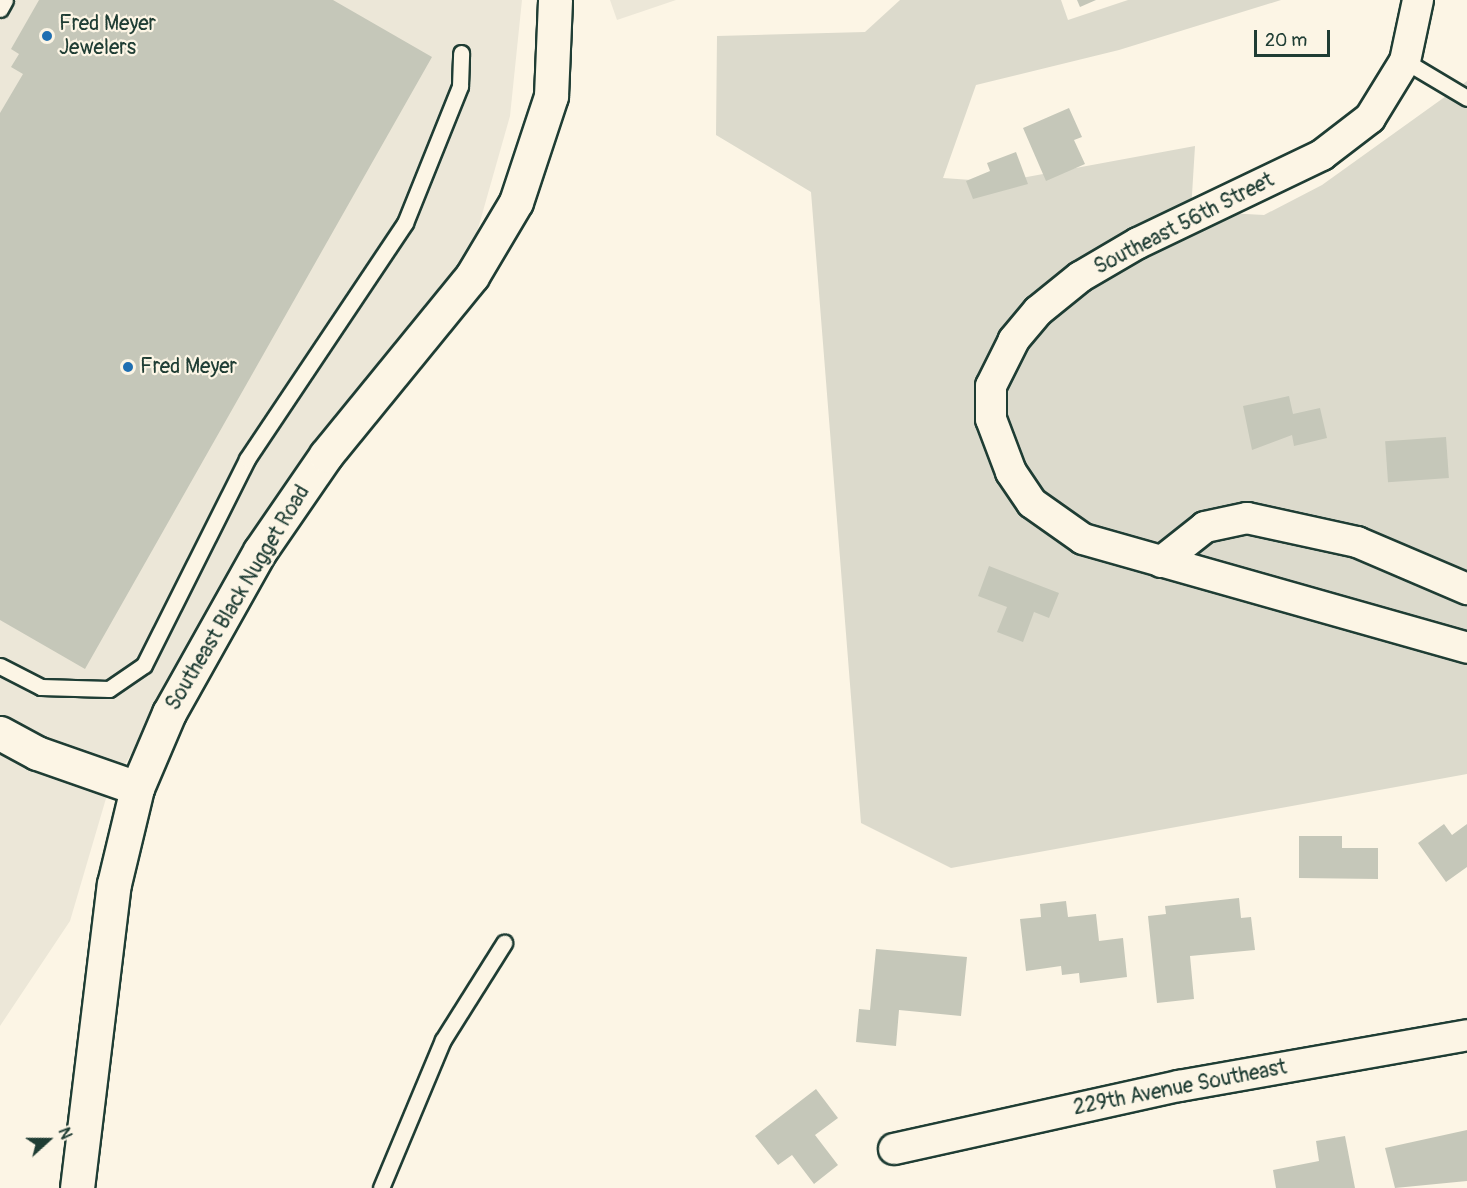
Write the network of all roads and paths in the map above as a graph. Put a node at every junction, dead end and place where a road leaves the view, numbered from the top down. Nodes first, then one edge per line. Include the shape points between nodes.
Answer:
1 (5, 0) edge
2 (555, 0) edge
3 (1418, 0) edge
4 (0, 9) edge
5 (461, 53) dead end
6 (1405, 61) junction
7 (1467, 98) edge
8 (1161, 562) junction
9 (1467, 589) edge
10 (1467, 648) edge
11 (0, 666) edge
12 (0, 733) edge
13 (137, 788) junction
14 (504, 943) dead end
15 (1467, 1035) edge
16 (894, 1149) dead end
17 (77, 1188) edge
18 (381, 1188) edge

1 - 4 lane
2 - 13 street, Southeast Black Nugget Road via 551,96 516,202 472,276 332,447 272,534 169,713
3 - 6 street, Southeast 56th Street
5 - 11 lane via 460,86 405,223 247,459 144,664 109,689 41,687
6 - 7 lane
6 - 8 street, Southeast 56th Street via 1386,99 1350,136 1080,277 1038,311 1014,340 991,386 991,419 999,445 1032,503 1083,539
8 - 9 street via 1205,527 1247,518 1357,542
8 - 10 street, Southeast 56th Street
12 - 13 street via 37,753
13 - 17 street, Southeast Black Nugget Road via 114,884
14 - 18 lane via 443,1040
15 - 16 street, 229th Avenue Southeast via 1179,1086

